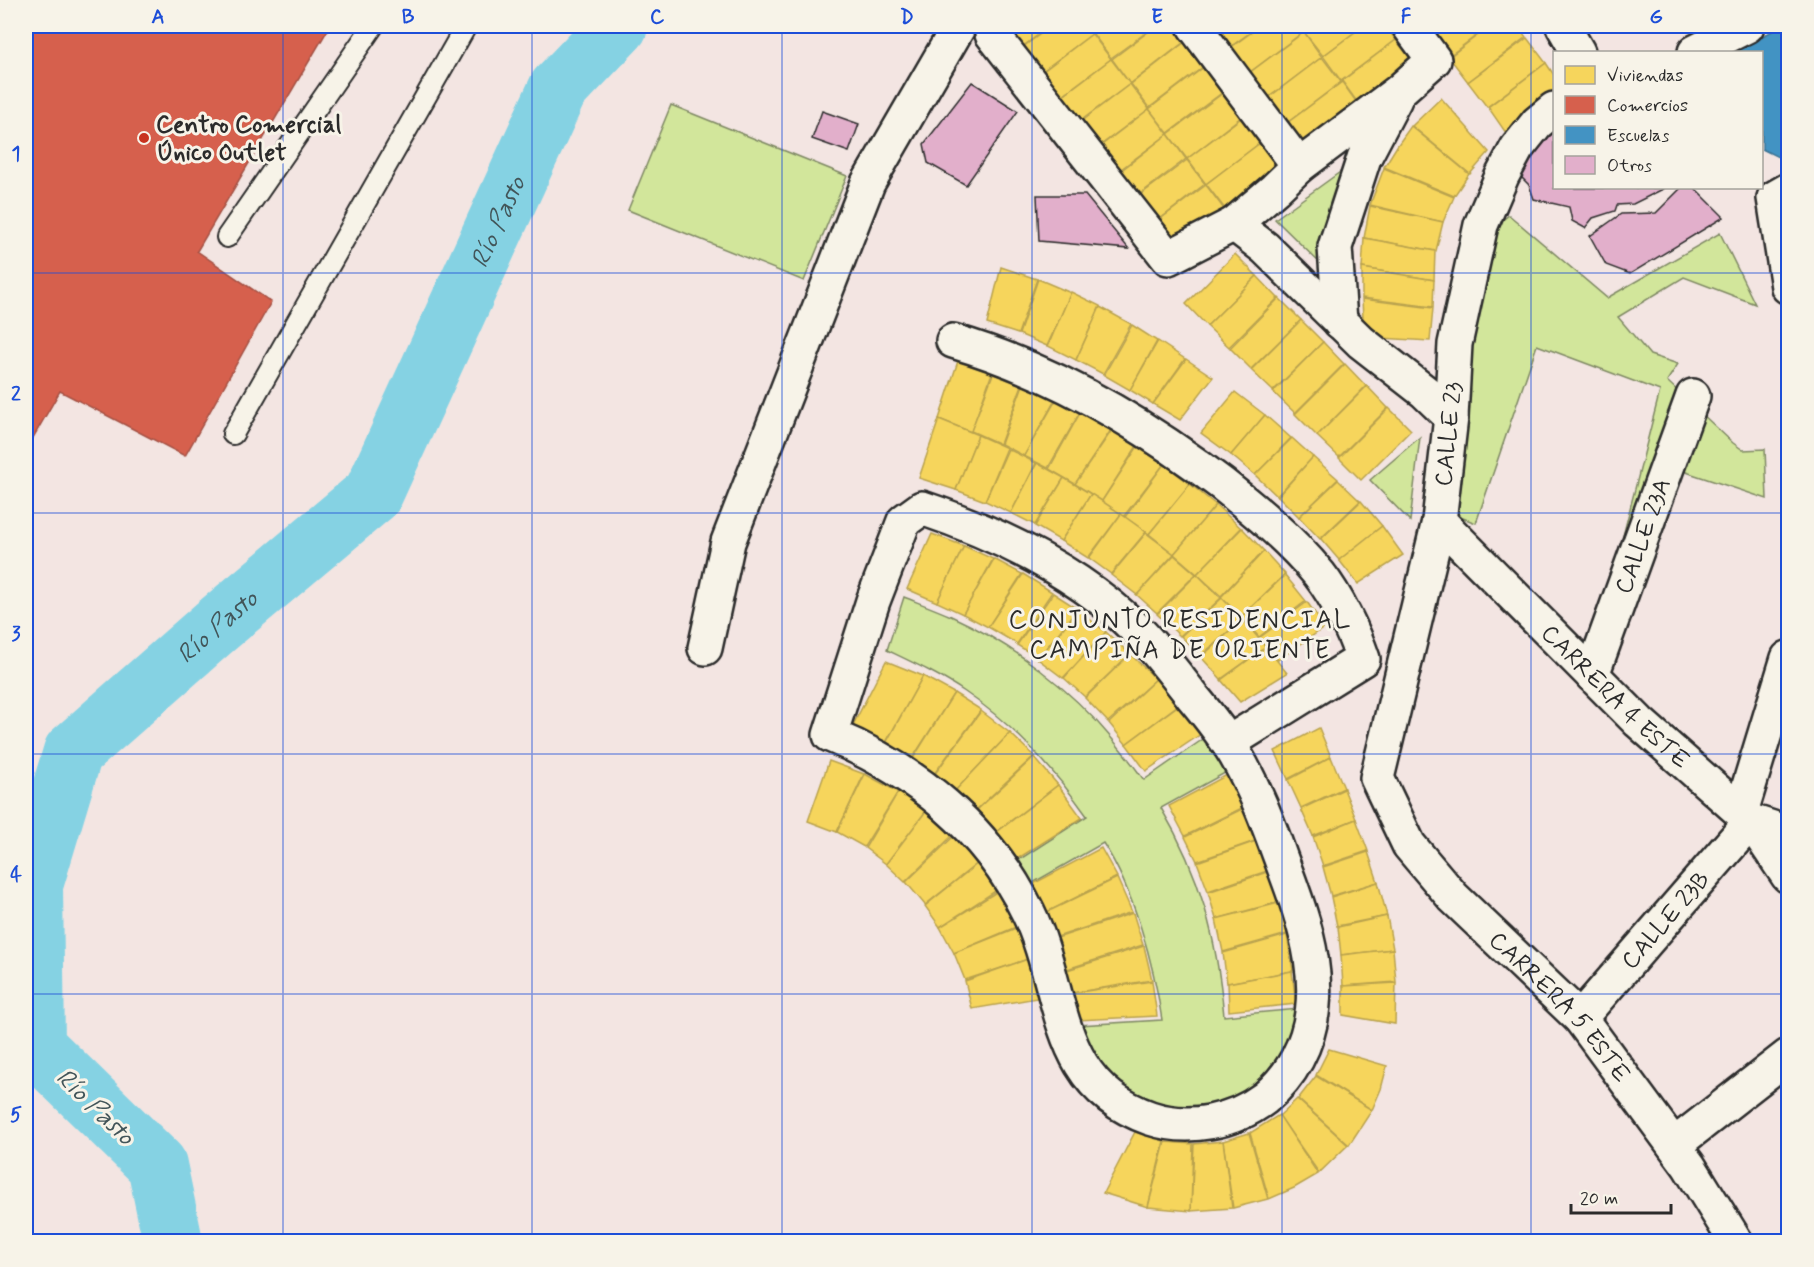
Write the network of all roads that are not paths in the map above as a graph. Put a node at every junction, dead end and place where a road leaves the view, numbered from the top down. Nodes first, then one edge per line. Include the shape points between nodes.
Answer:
1 (373, 26) edge
2 (466, 26) edge
3 (959, 26) edge
4 (1194, 26) edge
5 (1409, 26) edge
6 (1563, 26) edge
7 (1748, 26) edge
8 (992, 34) dead end
9 (1577, 51) edge
10 (1697, 51) edge
11 (1398, 92) junction
12 (1553, 110) edge
13 (1299, 166) junction
14 (1776, 195) edge
15 (1234, 224) junction
16 (227, 237) dead end
17 (1788, 287) edge
18 (1340, 322) junction
19 (953, 341) dead end
20 (1693, 396) dead end
21 (1451, 417) junction
22 (233, 434) dead end
23 (1438, 521) junction
24 (705, 648) dead end
25 (1788, 658) edge
26 (1363, 659) junction
27 (1403, 669) junction
28 (1592, 675) junction
29 (1228, 743) junction
30 (1377, 778) joint
31 (1746, 816) junction
32 (1788, 832) edge
33 (1788, 876) edge
34 (1580, 1018) junction
35 (1788, 1056) edge
36 (1674, 1145) junction
37 (1736, 1242) edge

1 - 16 lane
2 - 22 lane
3 - 24 street via 868,183 728,542
4 - 13 street
5 - 11 street via 1434,60
6 - 9 street
7 - 10 street
8 - 15 street via 1168,258
11 - 13 street
11 - 18 street via 1364,158 1335,247
12 - 21 street, CALLE 23 via 1517,148 1481,225 1455,344
13 - 15 street
14 - 17 street
15 - 18 street via 1265,248
18 - 21 street
19 - 26 street via 1074,388 1162,441 1221,483 1283,536 1318,574 1339,606
20 - 28 street, CALLE 23A
21 - 23 street, CALLE 23
23 - 27 street, CALLE 23
23 - 28 street, CARRERA 4 ESTE
25 - 31 street, CALLE 23B
26 - 27 street
26 - 29 street
27 - 30 street, CALLE 23
28 - 31 street, CARRERA 4 ESTE
29 - 29 street via 1160,654 1100,597 1018,548 922,508 904,521 873,601 830,735 898,768 970,830 1006,875 1029,914 1046,957 1065,1032 1080,1063 1091,1078 1136,1113 1185,1124 1228,1118 1275,1089 1302,1048 1314,999 1311,954 1299,909 1262,808
30 - 34 street, CARRERA 5 ESTE via 1409,845 1453,897
31 - 32 street
31 - 33 street, CARRERA 4 ESTE
31 - 34 street, CALLE 23B
34 - 36 street, CARRERA 5 ESTE
35 - 36 street
36 - 37 street, CARRERA 5 ESTE

